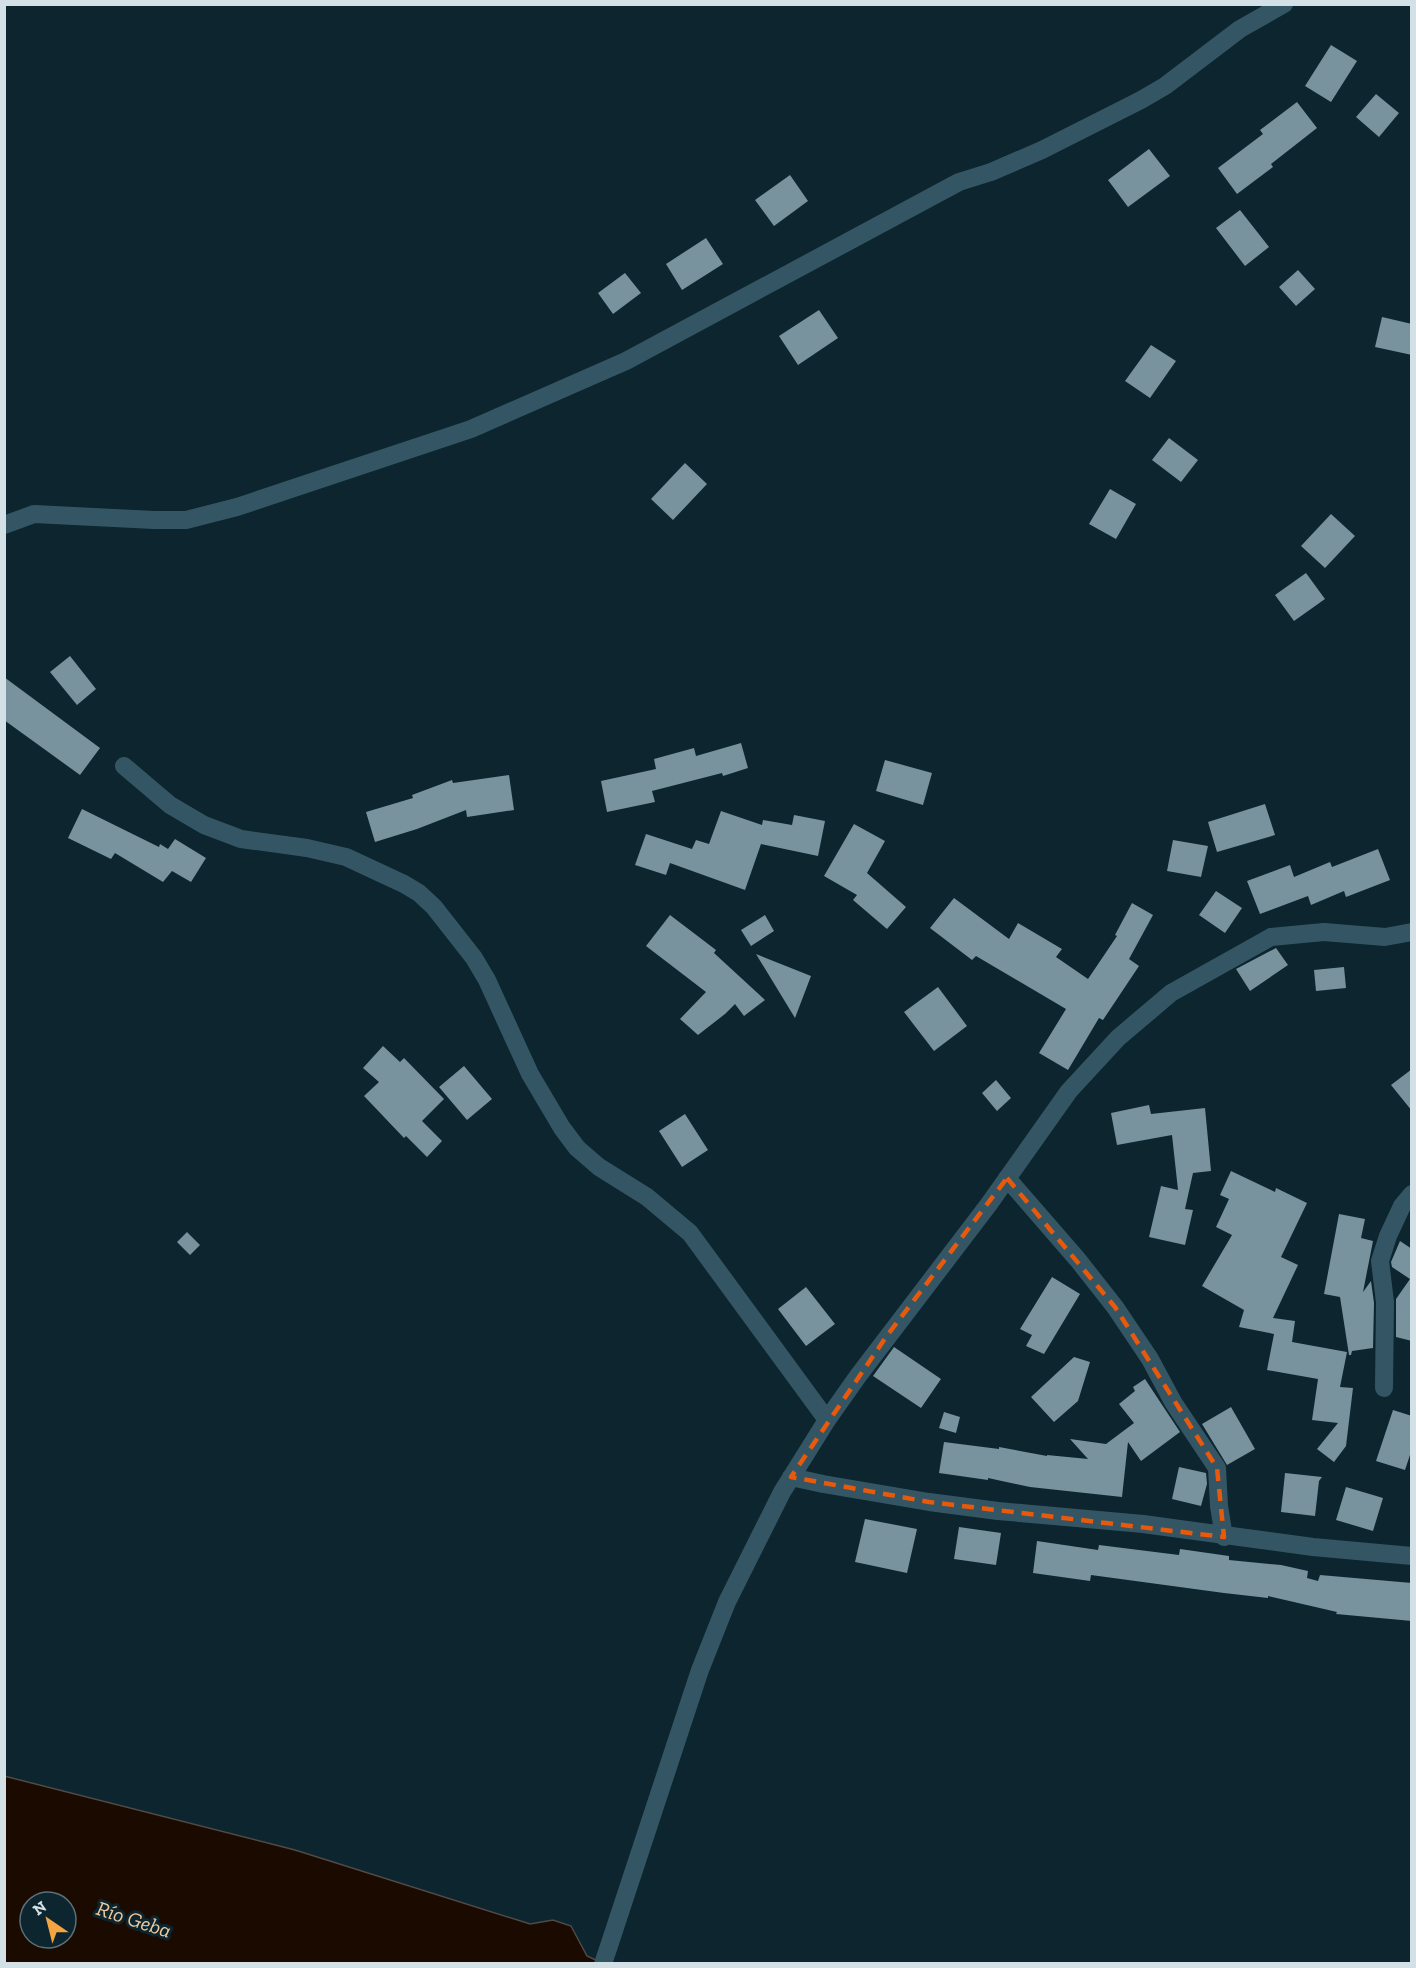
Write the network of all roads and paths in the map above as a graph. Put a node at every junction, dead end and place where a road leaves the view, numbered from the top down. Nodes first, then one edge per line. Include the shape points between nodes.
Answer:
1 (1284, 4) edge
2 (4, 525) edge
3 (124, 766) dead end
4 (1412, 932) edge
5 (1007, 1178) junction
6 (1412, 1194) edge
7 (1384, 1388) dead end
8 (827, 1420) junction
9 (791, 1477) junction
10 (1224, 1537) junction
11 (1412, 1556) edge
12 (603, 1964) edge

1 - 2 street via 1240,29 1141,100 1042,150 959,182 627,361 471,429 186,520 34,514
3 - 8 street via 170,805 204,825 241,839 346,857 419,893 474,958 530,1074 562,1128 599,1167 647,1197 690,1233
4 - 5 street via 1385,937 1324,932 1271,937 1171,993 1092,1064
5 - 8 street
5 - 10 street via 1115,1307 1217,1468
6 - 7 street via 1402,1206 1380,1261 1385,1302
8 - 9 street
9 - 10 street via 929,1502 1143,1524
9 - 12 street via 727,1602 700,1670
10 - 11 street

